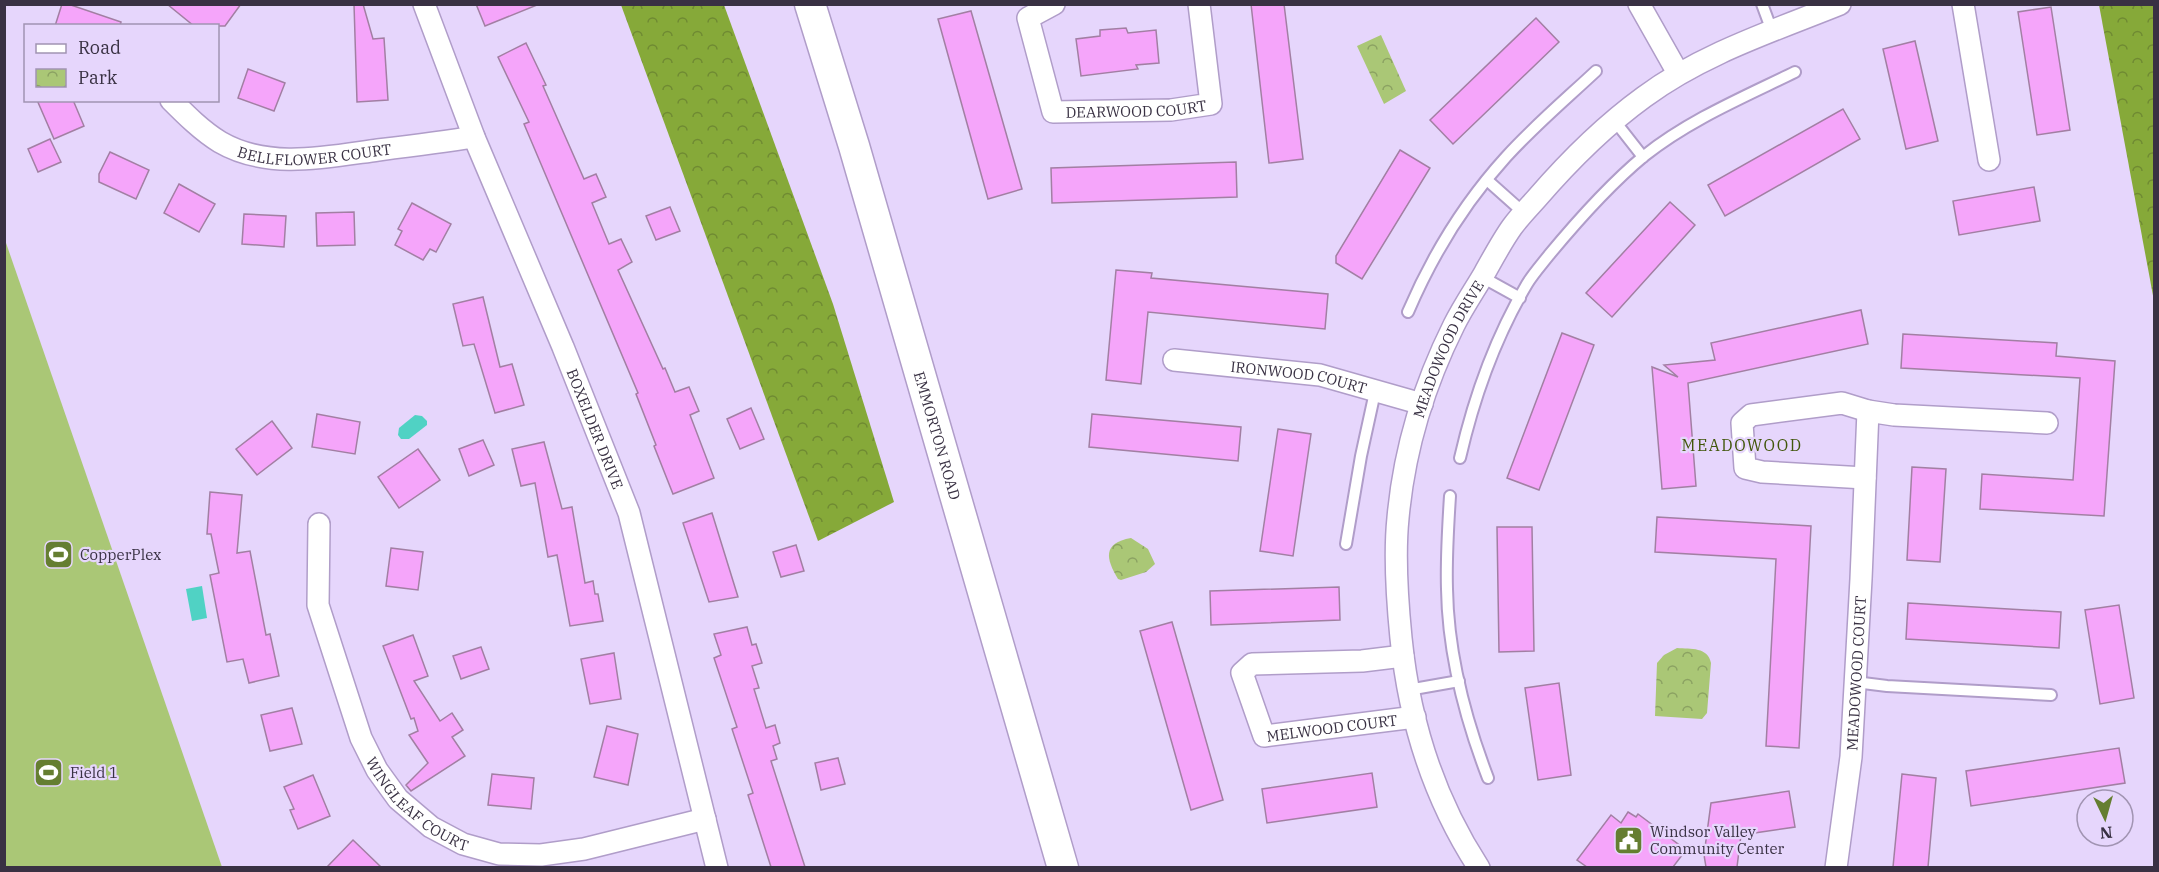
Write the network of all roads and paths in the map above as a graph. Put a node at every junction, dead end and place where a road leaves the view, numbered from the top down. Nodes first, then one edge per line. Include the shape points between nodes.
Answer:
1 (424, 4) edge
2 (810, 4) edge
3 (1054, 4) edge
4 (1199, 4) edge
5 (1639, 4) edge
6 (1762, 4) edge
7 (1840, 4) edge
8 (1963, 4) edge
9 (1772, 31) junction
10 (1596, 71) dead end
11 (1795, 72) dead end
12 (1678, 73) junction
13 (173, 102) edge
14 (1614, 120) junction
15 (474, 137) junction
16 (1643, 157) junction
17 (1989, 160) dead end
18 (1487, 180) junction
19 (1524, 213) junction
20 (1482, 277) junction
21 (1520, 298) junction
22 (1408, 312) dead end
23 (1174, 360) dead end
24 (1376, 392) junction
25 (1422, 404) junction
26 (1868, 411) junction
27 (2047, 423) dead end
28 (1460, 458) dead end
29 (1865, 478) junction
30 (1450, 496) dead end
31 (319, 524) dead end
32 (1346, 544) dead end
33 (1403, 656) junction
34 (1459, 681) junction
35 (1855, 682) junction
36 (1408, 690) junction
37 (2051, 695) dead end
38 (1415, 717) junction
39 (1488, 778) dead end
40 (705, 819) junction
41 (717, 867) edge
42 (1063, 867) edge
43 (1479, 867) edge
44 (1836, 867) edge

1 - 15 street, BOXELDER DRIVE
2 - 42 main road, EMMORTON ROAD
3 - 4 street, DEARWOOD COURT via 1028,18 1053,112 1171,110 1211,104
5 - 12 street
6 - 9 lane
7 - 9 street, MEADOWOOD DRIVE
8 - 17 street
9 - 12 street, MEADOWOOD DRIVE
10 - 18 lane via 1533,129
11 - 16 lane via 1703,117
12 - 14 street, MEADOWOOD DRIVE
13 - 15 street, BELLFLOWER COURT via 221,142 256,156 288,160
14 - 16 lane
14 - 19 street, MEADOWOOD DRIVE
15 - 40 street, BOXELDER DRIVE via 628,513
16 - 21 lane via 1562,239
18 - 19 lane
18 - 22 lane via 1437,253
19 - 20 street, MEADOWOOD DRIVE
20 - 21 lane
20 - 25 street, MEADOWOOD DRIVE via 1454,324
21 - 28 lane via 1498,340 1468,421
23 - 24 street, IRONWOOD COURT via 1320,375
24 - 25 street, IRONWOOD COURT
24 - 32 lane via 1360,456
25 - 33 street, MEADOWOOD DRIVE via 1398,519 1396,567
26 - 27 street
26 - 29 street, MEADOWOOD COURT
26 - 29 street via 1842,403 1751,414 1742,423 1745,468
29 - 35 street, MEADOWOOD COURT
30 - 34 lane via 1447,590 1450,637
31 - 40 street, WINGLEAF COURT via 318,605 361,738 398,799 431,827 463,844 499,854 541,855 584,849
33 - 36 street, MEADOWOOD DRIVE
33 - 38 street, MELWOOD COURT via 1252,664 1242,673 1264,736
34 - 36 lane
34 - 39 lane via 1466,715
35 - 37 lane
35 - 44 street, MEADOWOOD COURT via 1851,757
36 - 38 street, MEADOWOOD DRIVE
38 - 43 street, MEADOWOOD DRIVE via 1439,795
40 - 41 street, BOXELDER DRIVE

